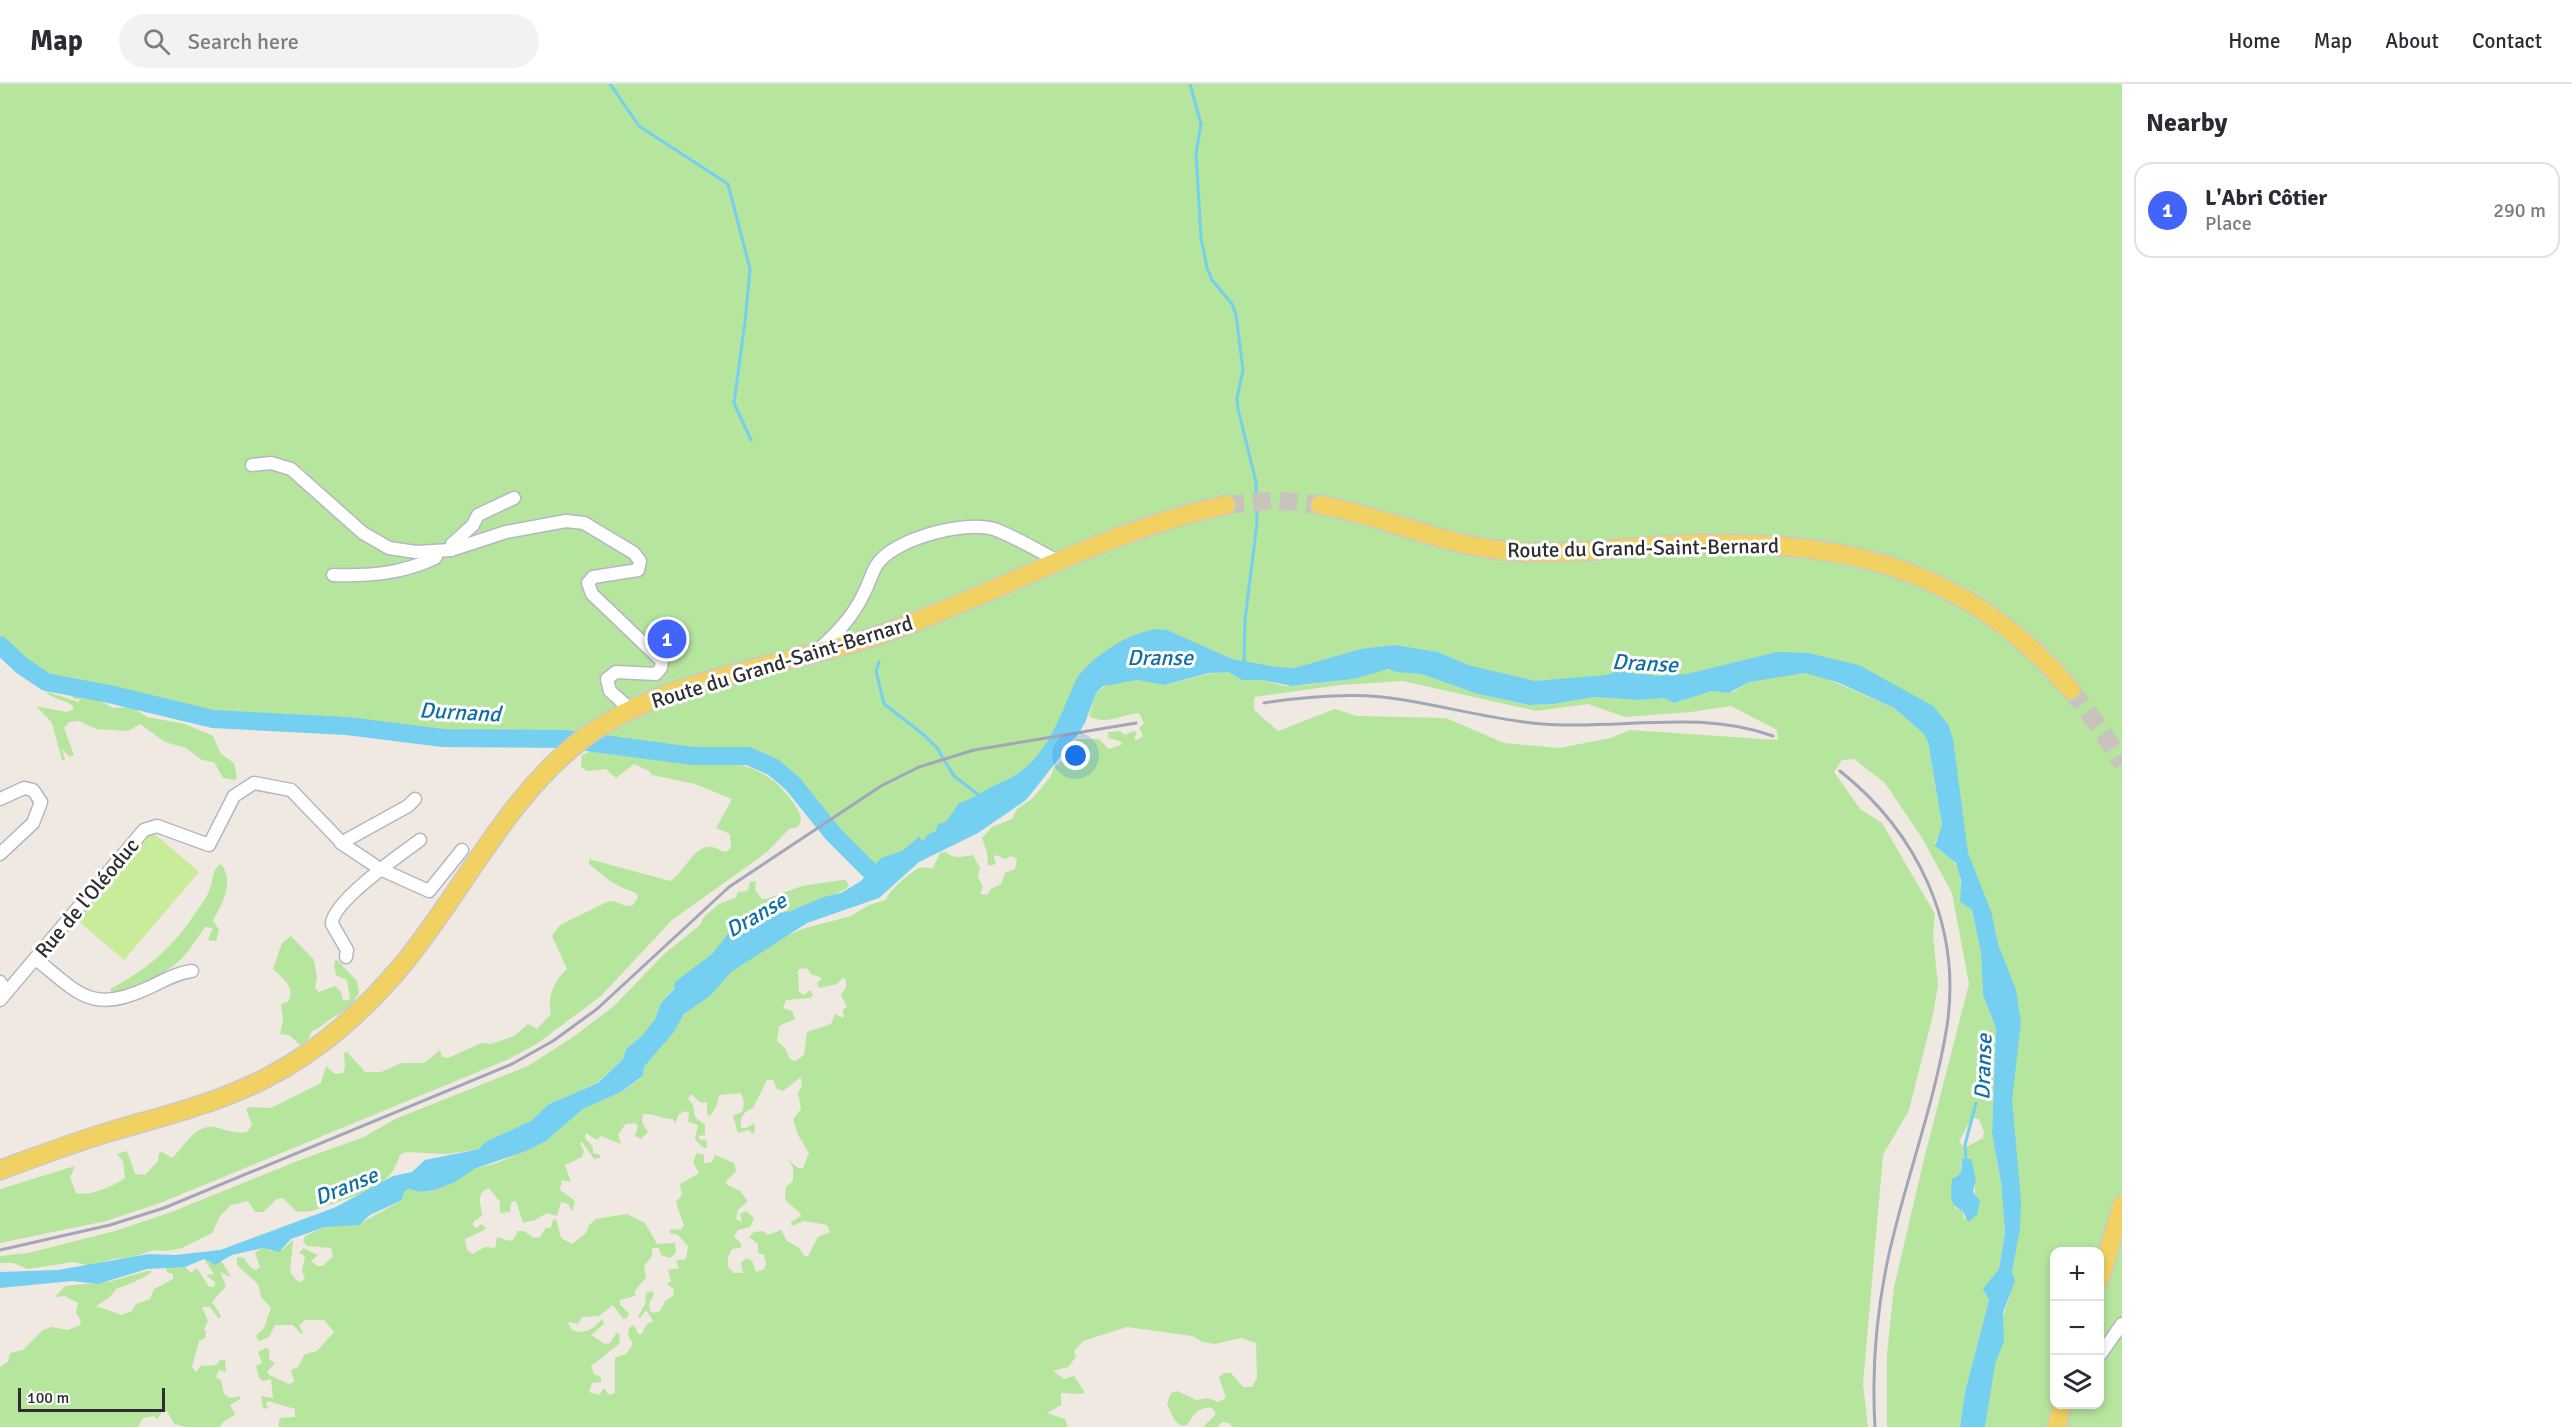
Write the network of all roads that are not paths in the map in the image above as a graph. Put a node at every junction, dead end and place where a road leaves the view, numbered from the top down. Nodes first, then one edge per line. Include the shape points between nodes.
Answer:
1 (252, 465) dead end
2 (514, 498) dead end
3 (1226, 505) tunnel mouth
4 (1320, 505) tunnel mouth
5 (451, 550) junction
6 (438, 552) junction
7 (1060, 562) junction
8 (333, 575) dead end
9 (812, 656) junction
10 (2071, 690) tunnel mouth
11 (623, 714) junction
12 (0, 799) edge
13 (415, 799) dead end
14 (420, 840) dead end
15 (343, 844) junction
16 (462, 850) dead end
17 (0, 854) edge
18 (380, 869) junction
19 (346, 957) dead end
20 (36, 959) junction
21 (192, 971) dead end
22 (2, 991) edge
23 (196, 1108) junction
24 (0, 1170) edge
25 (0, 1181) edge
26 (2122, 1205) edge
27 (2104, 1265) edge
28 (2122, 1324) edge
29 (2104, 1349) edge

1 - 6 street via 271,463 291,469 380,545
2 - 5 street via 478,515
3 - 7 main road, Route du Grand-Saint-Bernard via 1155,524
4 - 10 main road, Route du Grand-Saint-Bernard via 1492,549 1545,552 1750,543 1840,553 1886,564 1968,600 2005,624
5 - 6 street
5 - 11 street via 506,532 566,521 584,524 634,553 640,561 638,570 593,578 588,583 592,594 662,661 656,674 616,672 607,679
6 - 8 street via 424,563 373,577
7 - 9 main road, Route du Grand-Saint-Bernard via 879,635
7 - 9 street via 993,529 949,530 906,542 877,565 846,623
9 - 11 main road, Route du Grand-Saint-Bernard via 689,687
11 - 23 main road, Route du Grand-Saint-Bernard via 562,756 522,801 416,949 363,1008 284,1068
12 - 17 street via 24,788 33,790 41,802 33,823
13 - 15 street
14 - 18 street
15 - 18 street
15 - 20 street, Rue de l'Oléoduc via 296,793 254,783 234,796 209,845 158,826 144,830
16 - 18 street via 429,891
18 - 19 street via 332,918 347,950
20 - 21 street via 76,993 97,1000 127,998 181,972
20 - 22 street, Rue de l'Oléoduc
23 - 24 main road, Route du Grand-Saint-Bernard
23 - 25 main road, Route du Grand-Saint-Bernard
26 - 27 main road
28 - 29 street

